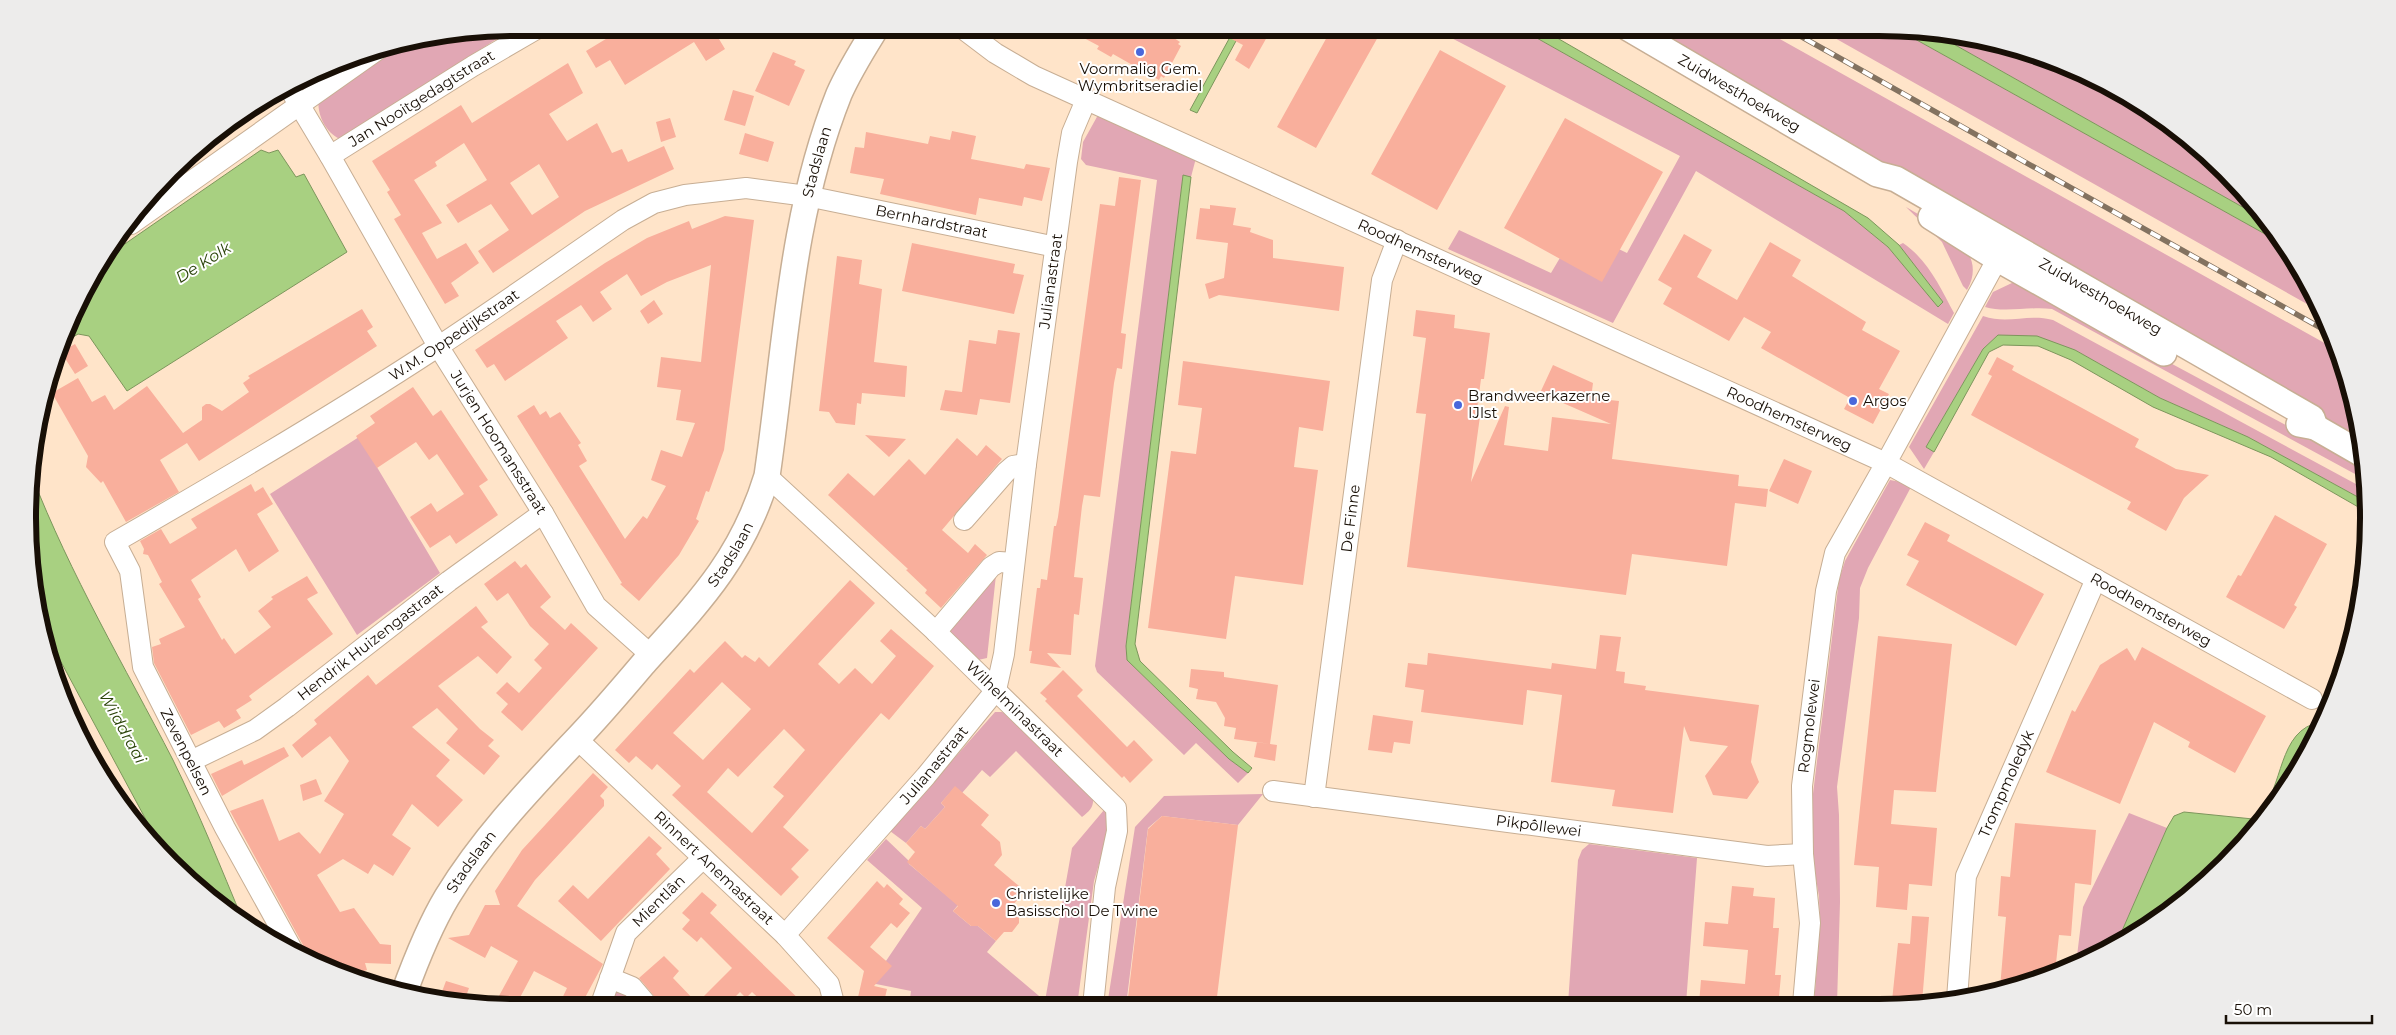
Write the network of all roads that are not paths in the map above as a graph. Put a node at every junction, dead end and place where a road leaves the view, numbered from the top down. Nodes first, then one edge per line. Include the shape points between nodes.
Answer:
1 (524, 36) edge
2 (872, 36) edge
3 (973, 36) edge
4 (1642, 36) edge
5 (357, 64) edge
6 (292, 93) edge
7 (1086, 100) junction
8 (299, 105) junction
9 (330, 156) junction
10 (807, 196) junction
11 (144, 215) edge
12 (1397, 240) junction
13 (1056, 247) junction
14 (2002, 251) junction
15 (438, 346) junction
16 (2355, 450) edge
17 (1886, 463) junction
18 (1026, 464) junction
19 (767, 476) junction
20 (543, 512) junction
21 (964, 520) dead end
22 (115, 542) joint
23 (1014, 563) junction
24 (2096, 579) junction
25 (936, 632) junction
26 (651, 655) junction
27 (996, 690) junction
28 (2312, 699) dead end
29 (577, 739) junction
30 (191, 762) junction
31 (1273, 792) dead end
32 (1314, 797) junction
33 (1804, 854) junction
34 (703, 858) junction
35 (785, 935) junction
36 (287, 939) edge
37 (610, 978) junction
38 (407, 986) edge
39 (1957, 992) edge
40 (603, 999) edge
41 (642, 999) edge
42 (833, 999) edge
43 (1094, 999) edge
44 (1803, 999) edge

1 - 9 street, Jan Nooitgedagtstraat
2 - 10 street, Stadslaan via 840,93
3 - 7 street, Roodhemsterweg via 1034,76
4 - 14 street, Zuidwesthoekweg via 1877,174 1889,189
5 - 8 street
6 - 8 street, Jurjen Hoomansstraat
7 - 12 street, Roodhemsterweg
7 - 13 street, Julianastraat via 1072,133
8 - 9 street, Jurjen Hoomansstraat
8 - 11 street
9 - 15 street, Jurjen Hoomansstraat
10 - 13 street, Bernhardstraat
10 - 15 street, W.M. Oppedijkstraat via 746,188 685,195 654,203 623,220
10 - 19 street, Stadslaan via 791,277
12 - 17 street, Roodhemsterweg
12 - 32 street, De Finne via 1382,280
13 - 18 street, Julianastraat
14 - 16 street, Zuidwesthoekweg via 2312,418 2316,427
14 - 17 street
15 - 20 street, Jurjen Hoomansstraat
15 - 22 street, W.M. Oppedijkstraat via 252,463
17 - 24 street, Roodhemsterweg
17 - 33 street, Rogmolewei via 1835,553 1826,591 1802,786
18 - 21 street via 1013,466 1006,472
18 - 23 street, Julianastraat
19 - 25 street, Wilhelminastraat
19 - 26 street, Stadslaan via 736,551 713,585
20 - 26 street, Jurjen Hoomansstraat via 596,606
20 - 30 street, Hendrik Huizengastraat via 255,730
22 - 30 street, Zevenpelsen via 130,571 143,667
23 - 25 street via 999,562 991,567
23 - 27 street, Julianastraat via 1004,654
24 - 28 street, Roodhemsterweg
24 - 39 street, Trompmoledyk via 1966,876
25 - 27 street, Wilhelminastraat
26 - 29 street, Stadslaan
27 - 35 street, Julianastraat via 914,790
27 - 43 street, Wilhelminastraat via 1116,808 1117,831 1105,887
29 - 34 street, Rinnert Anemastraat
29 - 38 street, Stadslaan via 520,798 452,890 428,934
30 - 36 street, Zevenpelsen
31 - 32 street, Pikpôllewei
32 - 33 street, Pikpôllewei via 1767,856
33 - 44 street, Rogmolewei via 1810,924
34 - 35 street, Rinnert Anemastraat
34 - 37 street, Mientlân via 626,933
35 - 42 street, Rinnert Anemastraat via 829,984
37 - 40 street, Mientlân
37 - 41 street via 632,987

